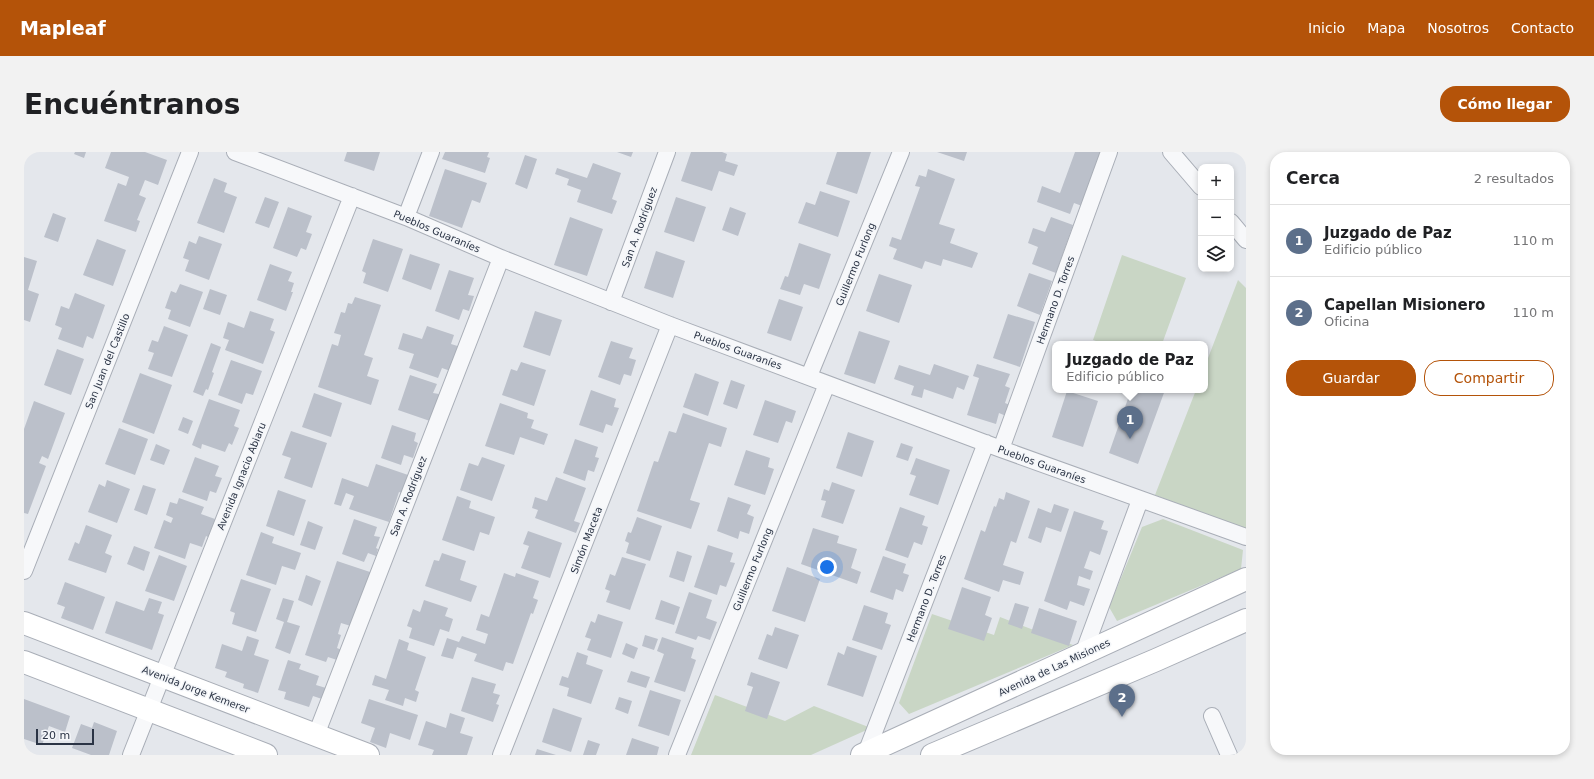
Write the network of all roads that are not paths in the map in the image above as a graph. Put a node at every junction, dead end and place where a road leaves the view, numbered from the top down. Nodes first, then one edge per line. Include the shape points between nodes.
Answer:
1 (190, 152) edge
2 (235, 152) edge
3 (431, 152) edge
4 (667, 152) edge
5 (901, 152) edge
6 (1109, 152) edge
7 (1171, 152) edge
8 (1198, 184) edge
9 (352, 196) junction
10 (406, 217) junction
11 (1234, 226) edge
12 (1246, 240) edge
13 (501, 258) junction
14 (611, 302) junction
15 (670, 324) junction
16 (809, 376) junction
17 (827, 384) junction
18 (986, 443) junction
19 (1001, 449) junction
20 (1140, 500) junction
21 (1246, 537) edge
22 (24, 571) edge
23 (1246, 579) edge
24 (1246, 620) edge
25 (24, 623) edge
26 (1083, 654) junction
27 (24, 662) edge
28 (162, 676) junction
29 (148, 710) junction
30 (1212, 716) dead end
31 (316, 735) junction
32 (864, 754) edge
33 (131, 755) edge
34 (266, 755) edge
35 (368, 755) edge
36 (501, 755) edge
37 (677, 755) edge
38 (932, 755) edge
39 (1229, 755) edge

1 - 22 street, San Juan del Castillo
2 - 9 street, Pueblos Guaraníes
3 - 10 street
4 - 14 street, San A. Rodríguez
5 - 16 street, Guillermo Furlong
6 - 19 street, Hermano D. Torres
7 - 8 street
9 - 10 street, Pueblos Guaraníes
9 - 28 street, Avenida Ignacio Abiaru
10 - 13 street, Pueblos Guaraníes
11 - 12 street
13 - 14 street, Pueblos Guaraníes
13 - 31 street, San A. Rodríguez
14 - 15 street, Pueblos Guaraníes
15 - 16 street, Pueblos Guaraníes
15 - 36 street, Simón Maceta
16 - 17 street, Pueblos Guaraníes
17 - 18 street, Pueblos Guaraníes
17 - 37 street, Guillermo Furlong
18 - 19 street, Pueblos Guaraníes
18 - 32 street, Hermano D. Torres
19 - 20 street, Pueblos Guaraníes
20 - 21 street, Pueblos Guaraníes
20 - 26 street
23 - 26 main road, Avenida de Las Misiones
24 - 38 main road
25 - 28 main road, Avenida Jorge Kemerer
26 - 32 main road, Avenida de Las Misiones
27 - 29 main road
28 - 29 street, Avenida Ignacio Abiaru
28 - 31 main road, Avenida Jorge Kemerer
29 - 33 street, Avenida Ignacio Abiaru
29 - 34 main road
30 - 39 street
31 - 35 main road, Avenida Jorge Kemerer

